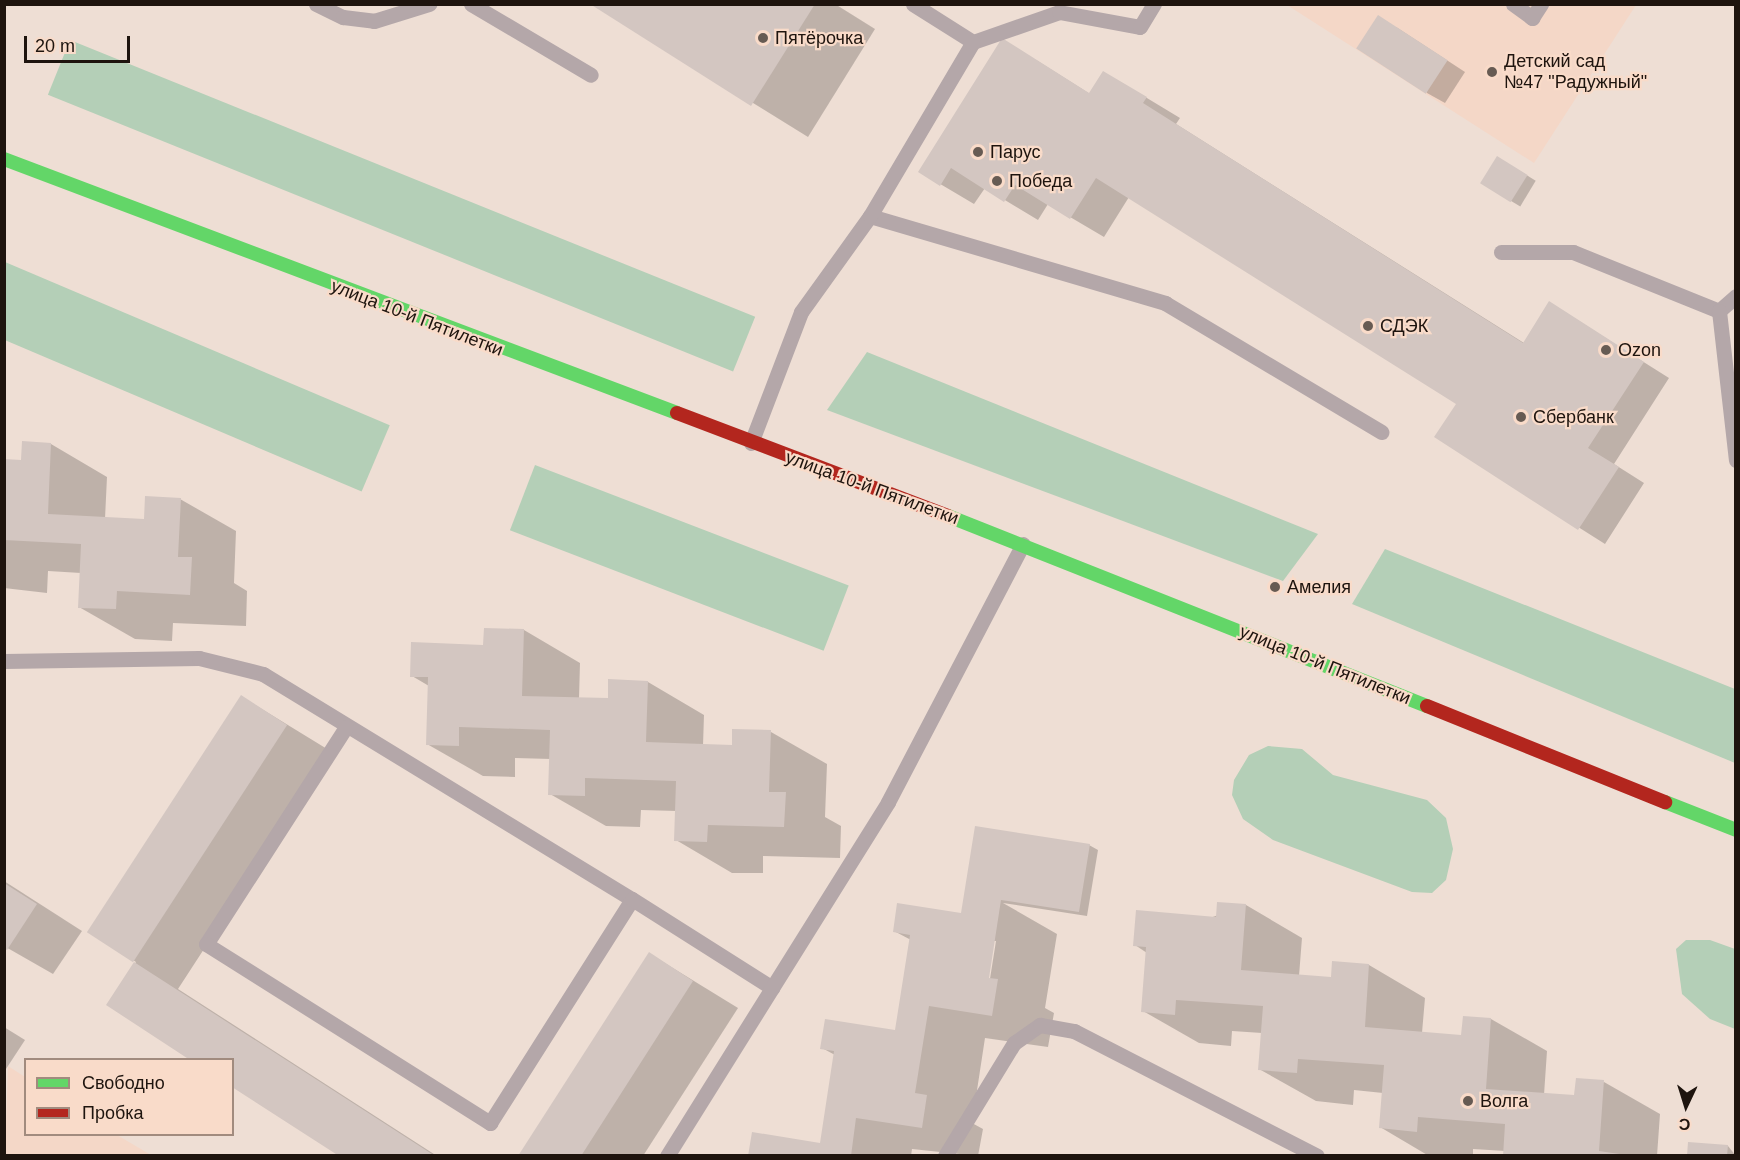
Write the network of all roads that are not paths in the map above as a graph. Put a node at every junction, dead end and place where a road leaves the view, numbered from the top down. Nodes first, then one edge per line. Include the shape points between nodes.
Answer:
1 (315, 4) edge
2 (429, 4) edge
3 (471, 4) edge
4 (913, 4) edge
5 (1154, 4) edge
6 (1513, 4) edge
7 (1541, 4) edge
8 (973, 42) junction
9 (591, 75) dead end
10 (4, 159) edge
11 (870, 216) junction
12 (1501, 252) dead end
13 (1736, 296) edge
14 (1719, 311) junction
15 (1381, 432) dead end
16 (751, 443) junction
17 (1736, 460) edge
18 (1023, 544) junction
19 (4, 661) edge
20 (346, 727) junction
21 (1736, 830) edge
22 (632, 898) junction
23 (771, 988) junction
24 (667, 1155) edge
25 (945, 1155) edge
26 (1317, 1155) edge

1 - 2 lane via 343,17 374,21
3 - 9 lane
4 - 8 lane
5 - 8 lane via 1140,27 1059,12
6 - 7 lane via 1532,18
8 - 11 lane
10 - 16 main road, улица 10-й Пятилетки
11 - 15 lane via 1165,303
11 - 16 lane via 801,312
12 - 14 lane via 1573,252
13 - 14 lane
14 - 17 lane
16 - 18 main road, улица 10-й Пятилетки
18 - 21 main road, улица 10-й Пятилетки
18 - 23 lane via 888,802
19 - 20 lane via 199,658 262,674
20 - 22 lane
20 - 22 lane via 206,944 490,1123
22 - 23 lane
23 - 24 lane
25 - 26 lane via 1014,1043 1040,1025 1074,1031

